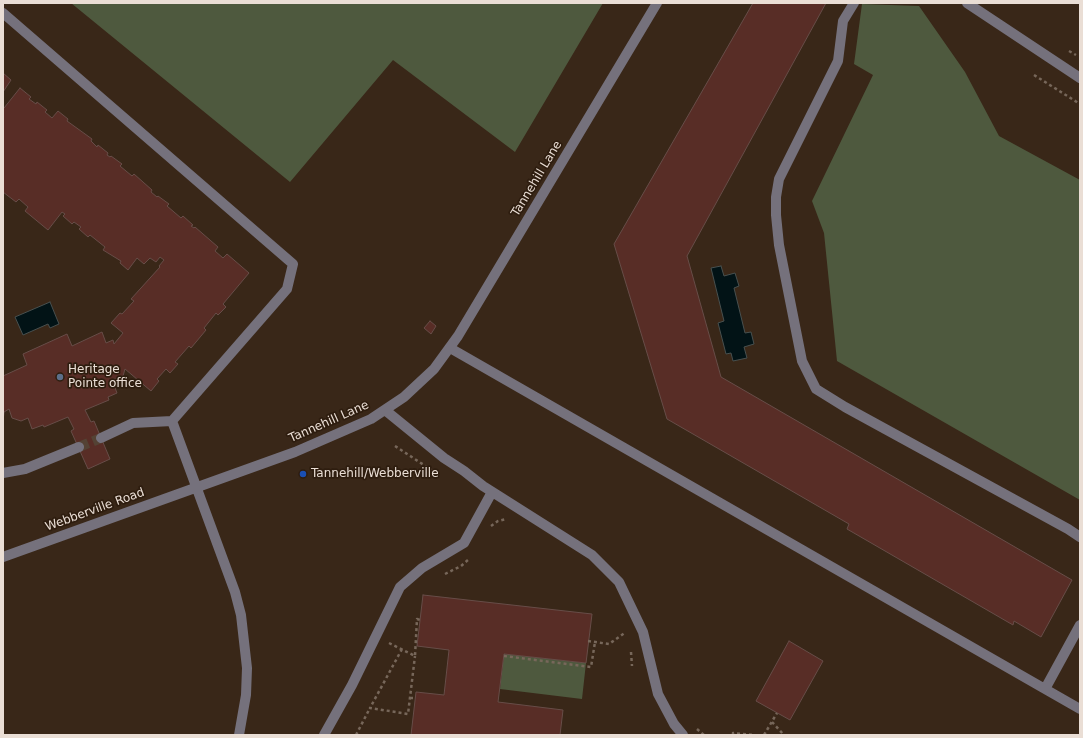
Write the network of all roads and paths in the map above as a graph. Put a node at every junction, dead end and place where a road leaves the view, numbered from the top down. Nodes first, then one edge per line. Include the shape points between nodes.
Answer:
1 (658, 3) edge
2 (854, 3) edge
3 (967, 3) edge
4 (3, 13) edge
5 (1034, 75) dead end
6 (1080, 78) edge
7 (1080, 104) edge
8 (450, 348) junction
9 (385, 410) junction
10 (172, 421) junction
11 (101, 438) tunnel mouth
12 (79, 447) tunnel mouth
13 (3, 473) edge
14 (196, 488) junction
15 (492, 492) junction
16 (507, 518) dead end
17 (489, 527) dead end
18 (1080, 537) edge
19 (3, 557) edge
20 (470, 558) dead end
21 (440, 576) dead end
22 (420, 620) dead end
23 (624, 626) dead end
24 (1079, 630) edge
25 (626, 632) junction
26 (391, 636) dead end
27 (628, 636) dead end
28 (588, 641) dead end
29 (595, 642) junction
30 (630, 647) dead end
31 (402, 649) junction
32 (415, 656) junction
33 (504, 656) dead end
34 (632, 666) dead end
35 (1045, 689) junction
36 (410, 698) junction
37 (415, 698) dead end
38 (370, 708) junction
39 (1080, 709) edge
40 (777, 713) dead end
41 (772, 722) junction
42 (239, 735) edge
43 (324, 735) edge
44 (356, 735) edge
45 (683, 735) edge
46 (733, 735) edge
47 (754, 735) edge
48 (764, 735) edge
49 (784, 735) edge

1 - 8 street, Tannehill Lane
2 - 18 street via 843,21 838,61 779,179 776,197 779,245 802,361 816,389
3 - 6 street
4 - 10 street via 293,264 287,289
5 - 7 path
8 - 9 street, Tannehill Lane via 434,369 404,397
8 - 35 street
9 - 14 street, Tannehill Lane via 336,436
9 - 15 street via 444,458
10 - 11 street via 133,423
10 - 14 street
12 - 13 street via 25,469
14 - 19 street, Webberville Road
14 - 42 street via 241,615 247,668 246,695
15 - 43 street via 464,544 422,568 400,588
15 - 45 street via 592,555 619,582 643,632 658,694
16 - 17 path
20 - 21 path via 461,566
22 - 32 path via 418,619
23 - 25 path
24 - 35 street
25 - 27 path
25 - 29 path via 609,644
26 - 31 path via 388,643
28 - 29 path
29 - 33 path via 591,667
30 - 34 path
31 - 32 path
31 - 38 path
32 - 36 path
35 - 39 street
36 - 37 path
36 - 38 path via 408,714
38 - 44 path
40 - 41 path
41 - 48 path
41 - 49 path
46 - 47 path

